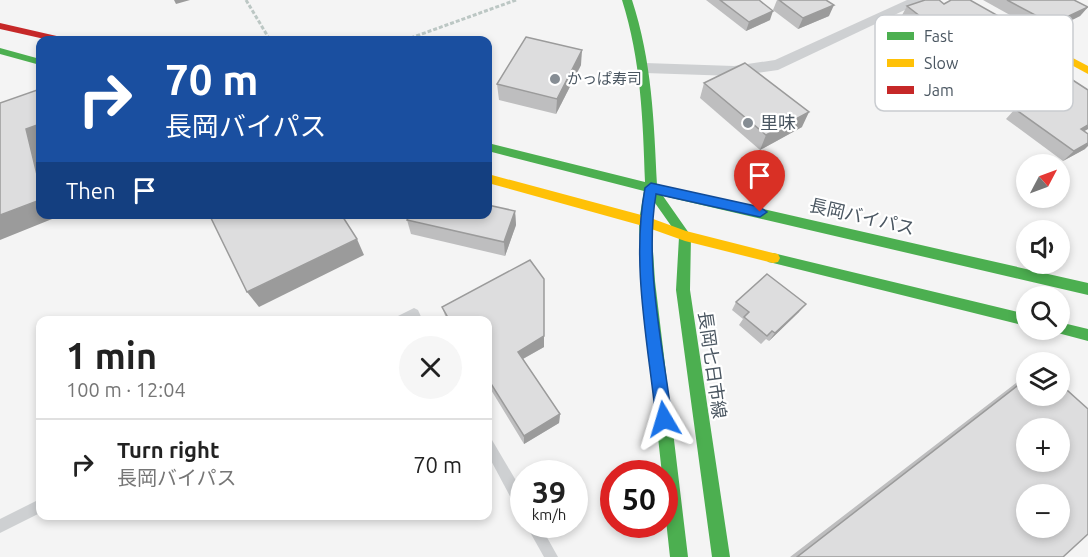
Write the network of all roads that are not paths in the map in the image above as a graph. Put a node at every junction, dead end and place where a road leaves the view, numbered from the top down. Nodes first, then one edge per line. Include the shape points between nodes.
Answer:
1 (627, 0) edge
2 (919, 0) edge
3 (886, 15) edge
4 (875, 20) edge
5 (0, 26) edge
6 (44, 36) edge
7 (0, 51) edge
8 (36, 61) edge
9 (1073, 62) edge
10 (645, 68) junction
11 (1088, 71) edge
12 (492, 148) edge
13 (492, 180) edge
14 (651, 188) junction
15 (645, 220) junction
16 (685, 236) junction
17 (1088, 289) edge
18 (1016, 318) edge
19 (1070, 331) edge
20 (1088, 335) edge
21 (492, 451) edge
22 (510, 483) edge
23 (36, 508) edge
24 (0, 526) edge
25 (540, 538) edge
26 (551, 557) edge
27 (679, 557) edge
28 (721, 557) edge

1 - 10 main road
2 - 3 street
4 - 10 street via 778,65 759,69 703,72
5 - 6 main road
7 - 8 main road
9 - 11 main road
10 - 14 main road
12 - 14 main road, 長岡バイパス
13 - 15 main road
14 - 15 main road
14 - 16 main road
14 - 17 main road, 長岡バイパス
15 - 16 main road
15 - 27 main road via 648,280
16 - 18 main road
16 - 28 main road, 長岡七日市線 via 683,290
19 - 20 main road
21 - 22 lane
23 - 24 lane
25 - 26 lane

